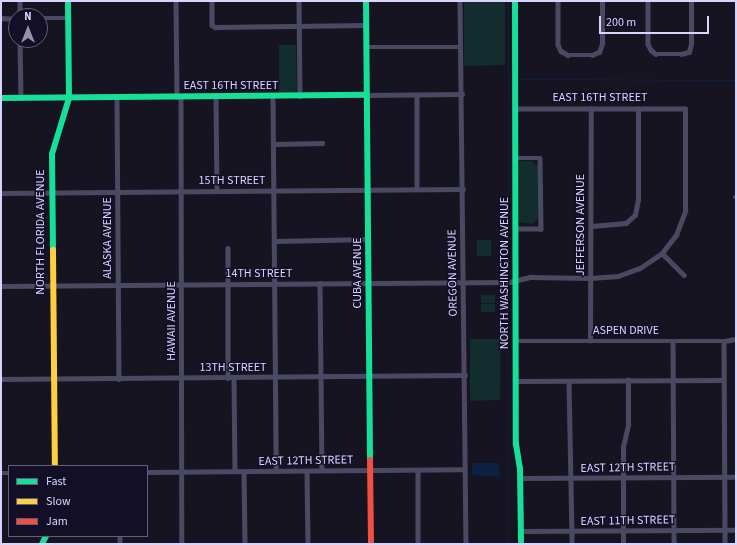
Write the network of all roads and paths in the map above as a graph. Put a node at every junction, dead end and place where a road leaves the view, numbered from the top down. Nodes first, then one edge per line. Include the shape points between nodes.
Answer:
1 (68, 1) edge
2 (176, 1) edge
3 (212, 1) edge
4 (299, 1) edge
5 (366, 1) edge
6 (460, 1) edge
7 (515, 1) edge
8 (558, 1) edge
9 (602, 1) edge
10 (648, 1) edge
11 (691, 1) edge
12 (48, 18) edge
13 (68, 18) junction
14 (366, 25) junction
15 (300, 26) junction
16 (366, 47) junction
17 (461, 47) junction
18 (20, 48) edge
19 (462, 94) junction
20 (417, 95) junction
21 (300, 96) junction
22 (366, 96) junction
23 (117, 97) junction
24 (179, 97) junction
25 (216, 97) junction
26 (273, 97) junction
27 (1, 98) edge
28 (21, 98) junction
29 (69, 98) junction
30 (515, 109) junction
31 (591, 109) junction
32 (638, 109) junction
33 (685, 109) joint
34 (322, 143) dead end
35 (273, 144) junction
36 (516, 158) junction
37 (417, 189) junction
38 (463, 189) junction
39 (217, 190) junction
40 (274, 190) junction
41 (368, 190) junction
42 (118, 191) junction
43 (182, 191) junction
44 (52, 192) junction
45 (1, 193) edge
46 (591, 226) junction
47 (516, 229) junction
48 (368, 239) junction
49 (274, 241) junction
50 (228, 248) dead end
51 (662, 253) junction
52 (684, 275) dead end
53 (590, 278) junction
54 (516, 281) junction
55 (463, 282) junction
56 (320, 283) junction
57 (368, 283) junction
58 (182, 284) junction
59 (228, 284) junction
60 (274, 284) junction
61 (119, 285) junction
62 (1, 286) edge
63 (52, 286) junction
64 (736, 339) edge
65 (516, 341) junction
66 (590, 341) junction
67 (724, 341) junction
68 (673, 342) junction
69 (464, 375) junction
70 (370, 376) junction
71 (234, 377) junction
72 (321, 377) junction
73 (183, 378) junction
74 (228, 378) junction
75 (275, 378) junction
76 (1, 379) edge
77 (119, 379) junction
78 (54, 380) junction
79 (628, 380) junction
80 (673, 380) junction
81 (723, 380) junction
82 (516, 381) junction
83 (569, 381) junction
84 (55, 465) edge
85 (464, 469) junction
86 (322, 470) junction
87 (370, 470) junction
88 (418, 470) junction
89 (234, 471) junction
90 (276, 471) junction
91 (307, 471) junction
92 (148, 472) edge
93 (182, 472) junction
94 (244, 472) junction
95 (674, 477) junction
96 (724, 477) junction
97 (736, 477) edge
98 (520, 478) junction
99 (571, 478) junction
100 (622, 478) junction
101 (674, 530) junction
102 (726, 530) junction
103 (736, 530) edge
104 (521, 531) junction
105 (623, 531) junction
106 (572, 532) junction
107 (182, 544) edge
108 (245, 544) edge
109 (308, 544) edge
110 (371, 544) edge
111 (418, 544) edge
112 (466, 544) edge
113 (521, 544) edge
114 (572, 544) edge
115 (623, 544) edge
116 (674, 544) edge
117 (725, 544) edge

1 - 13 main road, NORTH FLORIDA AVENUE
2 - 24 street, HAWAII AVENUE
3 - 15 street via 212,25 215,27
4 - 15 street
5 - 14 main road, CUBA AVENUE
6 - 17 street, OREGON AVENUE
7 - 30 main road, NORTH WASHINGTON AVENUE
8 - 9 street via 558,44 561,51 568,55 581,56 592,56 599,52 602,44
10 - 11 street via 648,44 651,50 656,54 681,54 688,52 691,44
12 - 13 street
13 - 29 main road, NORTH FLORIDA AVENUE
14 - 15 street
14 - 16 main road, CUBA AVENUE
15 - 21 street
16 - 17 street
16 - 22 main road, CUBA AVENUE
17 - 19 street, OREGON AVENUE
18 - 28 street
19 - 20 street, EAST 16TH STREET
19 - 38 street, OREGON AVENUE
20 - 22 street, EAST 16TH STREET
20 - 37 street
21 - 22 main road, EAST 16TH STREET
21 - 26 main road, EAST 16TH STREET
22 - 41 main road, CUBA AVENUE
23 - 24 main road, EAST 16TH STREET
23 - 29 main road, EAST 16TH STREET
23 - 42 street, ALASKA AVENUE
24 - 25 main road, EAST 16TH STREET
24 - 43 street, HAWAII AVENUE
25 - 26 main road, EAST 16TH STREET
25 - 39 street
26 - 35 street
27 - 28 main road, EAST 16TH STREET
28 - 29 main road, EAST 16TH STREET
29 - 44 main road, NORTH FLORIDA AVENUE via 53,148
30 - 31 street, EAST 16TH STREET
30 - 36 main road, NORTH WASHINGTON AVENUE
31 - 32 street, EAST 16TH STREET
31 - 46 street, JEFFERSON AVENUE
32 - 33 street, EAST 16TH STREET
32 - 46 street via 638,200 635,215 626,223
33 - 51 street, 14TH STREET via 684,211 676,235
34 - 35 street
35 - 40 street
36 - 47 main road, NORTH WASHINGTON AVENUE
36 - 47 street via 540,158 541,229
37 - 38 street, 15TH STREET
37 - 41 street, 15TH STREET
38 - 55 street, OREGON AVENUE
39 - 40 street, 15TH STREET
39 - 43 street, 15TH STREET
40 - 41 street, 15TH STREET
40 - 49 street
41 - 48 main road, CUBA AVENUE
42 - 43 street, 15TH STREET
42 - 44 street, 15TH STREET
42 - 61 street, ALASKA AVENUE
43 - 58 street, HAWAII AVENUE
44 - 45 street, 15TH STREET
44 - 63 main road, NORTH FLORIDA AVENUE
46 - 53 street, JEFFERSON AVENUE
47 - 54 main road, NORTH WASHINGTON AVENUE
48 - 49 street
48 - 57 main road, CUBA AVENUE
49 - 60 street
50 - 59 street
51 - 52 street
51 - 53 street, 14TH STREET via 640,268 618,276
53 - 54 street, 14TH STREET via 530,278
53 - 66 street, JEFFERSON AVENUE
54 - 55 street, 14TH STREET
54 - 65 main road, NORTH WASHINGTON AVENUE
55 - 57 street, 14TH STREET
55 - 69 street, OREGON AVENUE
56 - 57 street, 14TH STREET
56 - 60 street, 14TH STREET
56 - 72 street
57 - 70 main road, CUBA AVENUE
58 - 59 street, 14TH STREET
58 - 61 street, 14TH STREET
58 - 73 street, HAWAII AVENUE
59 - 60 street, 14TH STREET
59 - 74 street
60 - 75 street
61 - 63 street, 14TH STREET
61 - 77 street, ALASKA AVENUE
62 - 63 street, 14TH STREET
63 - 78 main road, NORTH FLORIDA AVENUE
64 - 67 street, ASPEN DRIVE
65 - 66 street, ASPEN DRIVE
65 - 82 main road, NORTH WASHINGTON AVENUE
66 - 68 street, ASPEN DRIVE
67 - 68 street, ASPEN DRIVE
67 - 81 street
68 - 80 street
69 - 70 street, 13TH STREET
69 - 85 street, OREGON AVENUE
70 - 72 street, 13TH STREET
70 - 87 main road, CUBA AVENUE
71 - 74 street, 13TH STREET
71 - 75 street, 13TH STREET
71 - 89 street
72 - 75 street, 13TH STREET
72 - 86 street
73 - 74 street, 13TH STREET
73 - 77 street, 13TH STREET
73 - 93 street, HAWAII AVENUE
75 - 90 street
76 - 78 street, 13TH STREET
77 - 78 street, 13TH STREET
78 - 84 main road, NORTH FLORIDA AVENUE
79 - 80 street
79 - 83 street
79 - 100 street via 628,425 623,447
80 - 81 street
80 - 95 street
81 - 96 street
82 - 83 street
82 - 98 main road, NORTH WASHINGTON AVENUE via 516,444
83 - 99 street
85 - 88 street, EAST 12TH STREET
85 - 112 street, OREGON AVENUE
86 - 87 street, EAST 12TH STREET
86 - 91 street, EAST 12TH STREET
87 - 88 street, EAST 12TH STREET
87 - 110 main road, CUBA AVENUE
88 - 111 street
89 - 93 street, EAST 12TH STREET
89 - 94 street, EAST 12TH STREET
90 - 91 street, EAST 12TH STREET
90 - 94 street, EAST 12TH STREET
91 - 109 street
92 - 93 street, EAST 12TH STREET
93 - 107 street, HAWAII AVENUE
94 - 108 street
95 - 96 street, EAST 12TH STREET
95 - 100 street, EAST 12TH STREET
95 - 101 street
96 - 97 street, EAST 12TH STREET
96 - 102 street
98 - 99 street, EAST 12TH STREET
98 - 104 main road, NORTH WASHINGTON AVENUE
99 - 100 street, EAST 12TH STREET
99 - 106 street
100 - 105 street
101 - 102 street, EAST 11TH STREET
101 - 105 street, EAST 11TH STREET
101 - 116 street
102 - 103 street, EAST 11TH STREET
102 - 117 street
104 - 106 street, EAST 11TH STREET
104 - 113 main road, NORTH WASHINGTON AVENUE
105 - 106 street, EAST 11TH STREET
105 - 115 street
106 - 114 street

